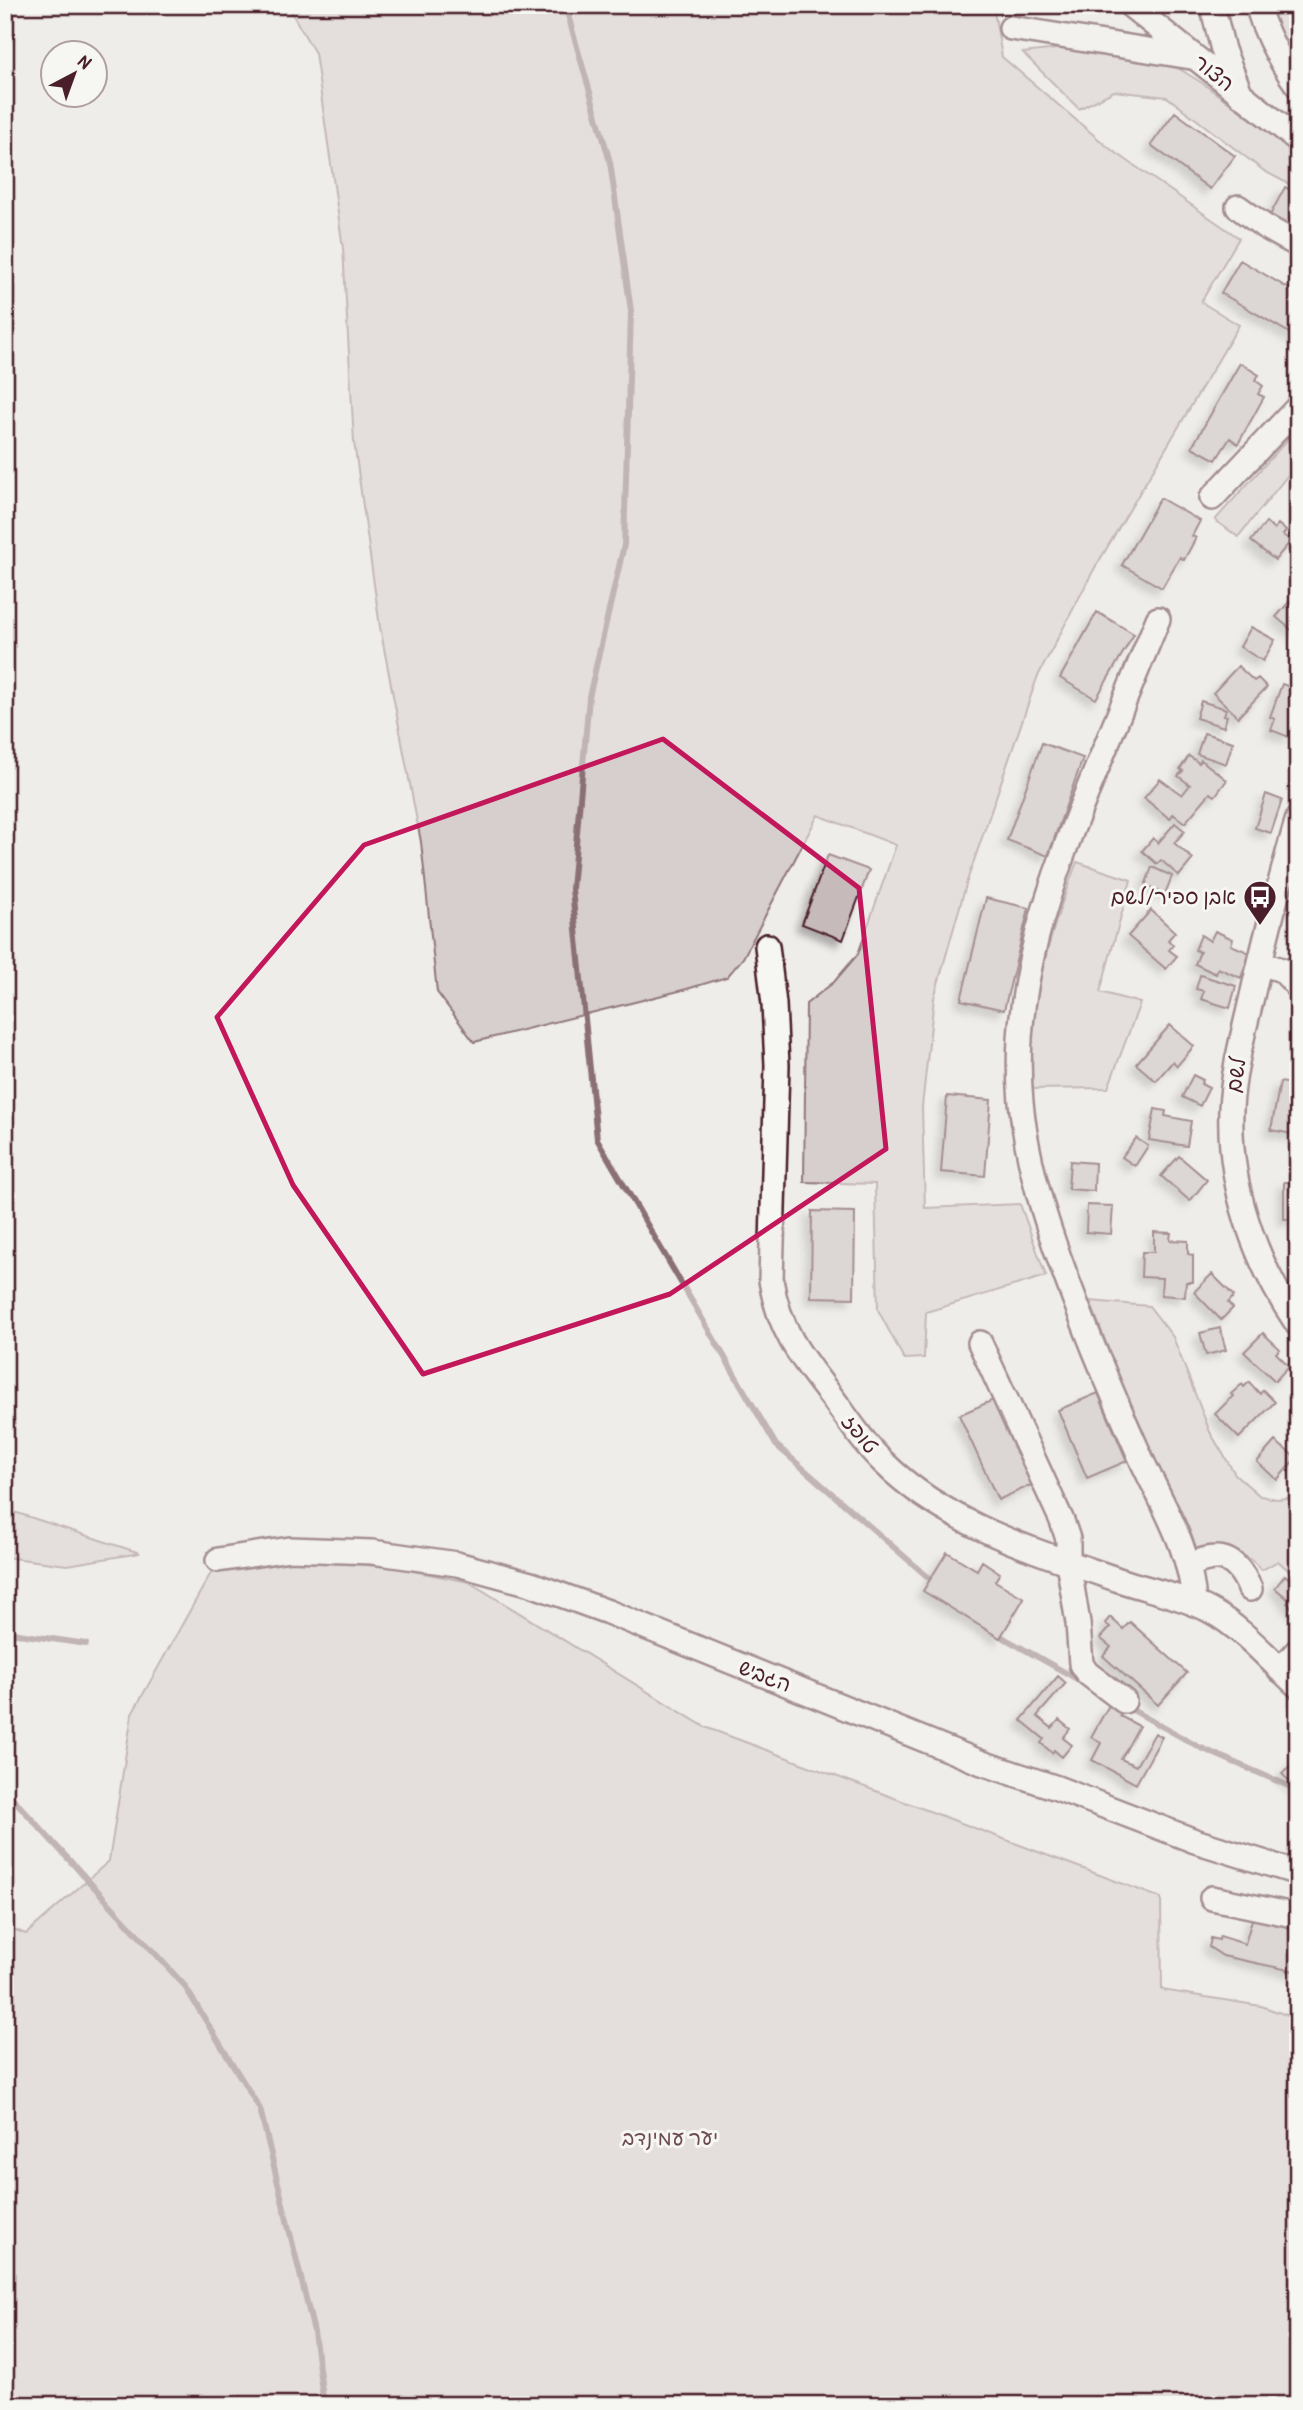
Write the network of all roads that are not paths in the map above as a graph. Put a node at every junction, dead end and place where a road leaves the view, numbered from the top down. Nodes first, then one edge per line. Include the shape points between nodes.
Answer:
1 (1130, 5) edge
2 (1212, 5) edge
3 (1257, 5) edge
4 (1011, 28) dead end
5 (1195, 58) junction
6 (1298, 86) edge
7 (1241, 96) junction
8 (1298, 140) edge
9 (1238, 207) dead end
10 (1298, 245) edge
11 (1298, 407) edge
12 (1212, 498) dead end
13 (1158, 619) dead end
14 (1298, 818) edge
15 (767, 946) dead end
16 (1260, 963) junction
17 (1298, 987) edge
18 (1291, 1295) edge
19 (1298, 1325) edge
20 (980, 1343) dead end
21 (218, 1560) dead end
22 (1068, 1562) junction
23 (1188, 1566) junction
24 (1251, 1588) dead end
25 (1194, 1604) junction
26 (1298, 1650) edge
27 (1280, 1670) junction
28 (1298, 1686) edge
29 (1124, 1701) dead end
30 (1298, 1872) edge
31 (1212, 1898) dead end
32 (1298, 1916) edge

1 - 5 street, הצור
2 - 7 street
3 - 6 street via 1280,61
4 - 5 street
5 - 7 street, הצור
7 - 8 street, הצור
9 - 10 street
11 - 12 street
13 - 23 street via 1049,890 1026,985 1019,1062 1027,1143 1060,1258
14 - 16 street, לשם
15 - 22 street, טופז via 777,1075 771,1268 785,1329 805,1365 897,1475 965,1520
16 - 17 street via 1282,970
16 - 18 street, לשם via 1234,1082 1231,1133 1243,1209 1262,1261
18 - 19 street, לשם
20 - 22 street via 1062,1521
21 - 30 street, הגביש via 290,1549 372,1552 457,1564 531,1584 982,1763 1206,1844
22 - 25 street, טופז
22 - 29 street via 1081,1664
23 - 24 street via 1205,1558 1228,1560
23 - 25 street
25 - 27 street, טופז via 1226,1621
26 - 27 street
27 - 28 street, טופז
31 - 32 street

